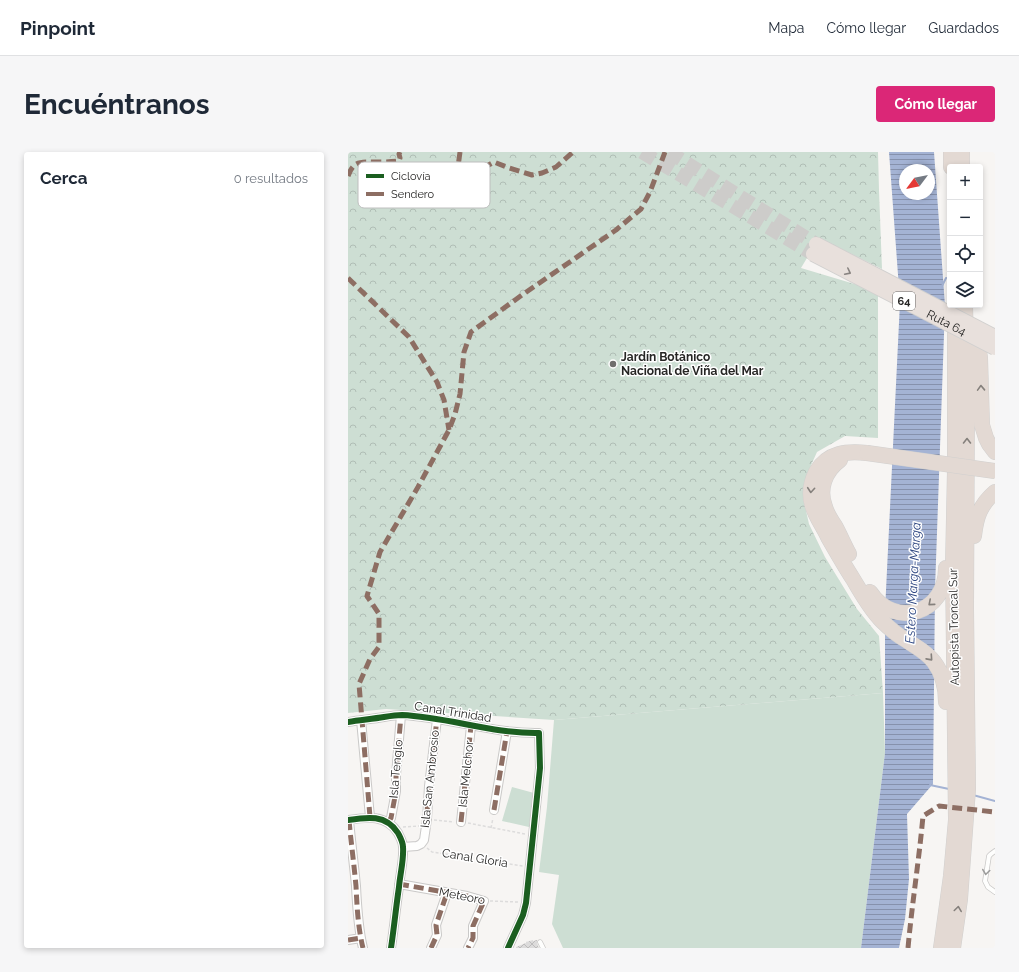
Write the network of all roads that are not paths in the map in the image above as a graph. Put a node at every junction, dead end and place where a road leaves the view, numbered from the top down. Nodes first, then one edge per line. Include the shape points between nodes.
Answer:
1 (951, 152) edge
2 (962, 152) edge
3 (951, 164) edge
4 (962, 164) edge
5 (955, 308) edge
6 (965, 308) edge
7 (974, 308) edge
8 (995, 337) edge
9 (995, 348) edge
10 (955, 372) junction
11 (995, 452) edge
12 (862, 453) junction
13 (995, 471) edge
14 (995, 492) edge
15 (401, 715) junction
16 (437, 719) junction
17 (361, 720) junction
18 (348, 722) edge
19 (471, 726) junction
20 (507, 731) junction
21 (957, 786) junction
22 (494, 810) road end
23 (370, 817) junction
24 (957, 819) junction
25 (348, 820) edge
26 (388, 822) junction
27 (461, 822) road end
28 (403, 847) junction
29 (995, 851) edge
30 (399, 884) junction
31 (995, 892) edge
32 (447, 893) junction
33 (361, 938) junction
34 (348, 940) edge
35 (540, 942) dead end
36 (363, 948) edge
37 (391, 948) edge
38 (431, 948) edge
39 (468, 948) edge
40 (508, 948) edge
41 (542, 948) edge
42 (941, 948) edge
43 (953, 948) edge

1 - 3 highway
2 - 4 highway
5 - 10 highway, Autopista Troncal Sur
21 -> 6 highway, Autopista Troncal Sur via 966,608
11 -> 7 highway via 986,438 982,425 980,358
8 -> 9 highway, Ruta 64 / 64, bridge via 815,249
10 -> 12 highway via 950,428 945,582 935,600 925,608 900,612 887,609 877,601 824,506 822,492 831,468 841,460
10 - 21 highway, Autopista Troncal Sur via 953,566
12 - 13 highway, bridge
12 -> 21 highway via 844,452 821,465 812,483 811,503 834,548 870,606 890,628 926,653 940,671 946,690
14 - 21 highway via 985,502 976,519 971,772
15 - 16 street, Canal Trinidad
15 - 17 street, Canal Trinidad
15 - 26 street, Isla Tenglo via 396,791
16 - 19 street, Canal Trinidad
16 - 28 street, Isla San Ambrosio via 424,840 417,846
17 - 18 street, Canal Trinidad
17 - 23 street
19 - 20 street, Canal Trinidad
19 - 27 street, Isla Melchor
20 - 22 street
20 - 40 street, Canal Trinidad via 539,733 540,768 526,903
21 - 24 highway, Autopista Troncal Sur
21 - 24 highway
23 - 25 street
23 - 26 street
24 - 42 highway, Autopista Troncal Sur
43 -> 24 highway, Autopista Troncal Sur via 960,899
25 - 33 street
26 - 28 street via 400,836
28 - 30 street
29 -> 31 lane via 989,856 985,880 988,887
30 - 32 street, Meteoro
30 - 37 street
32 - 38 street via 436,925 437,935
32 - 39 street, Meteoro via 484,901 473,926 473,938
33 - 34 street
33 - 36 street
35 - 41 lane

